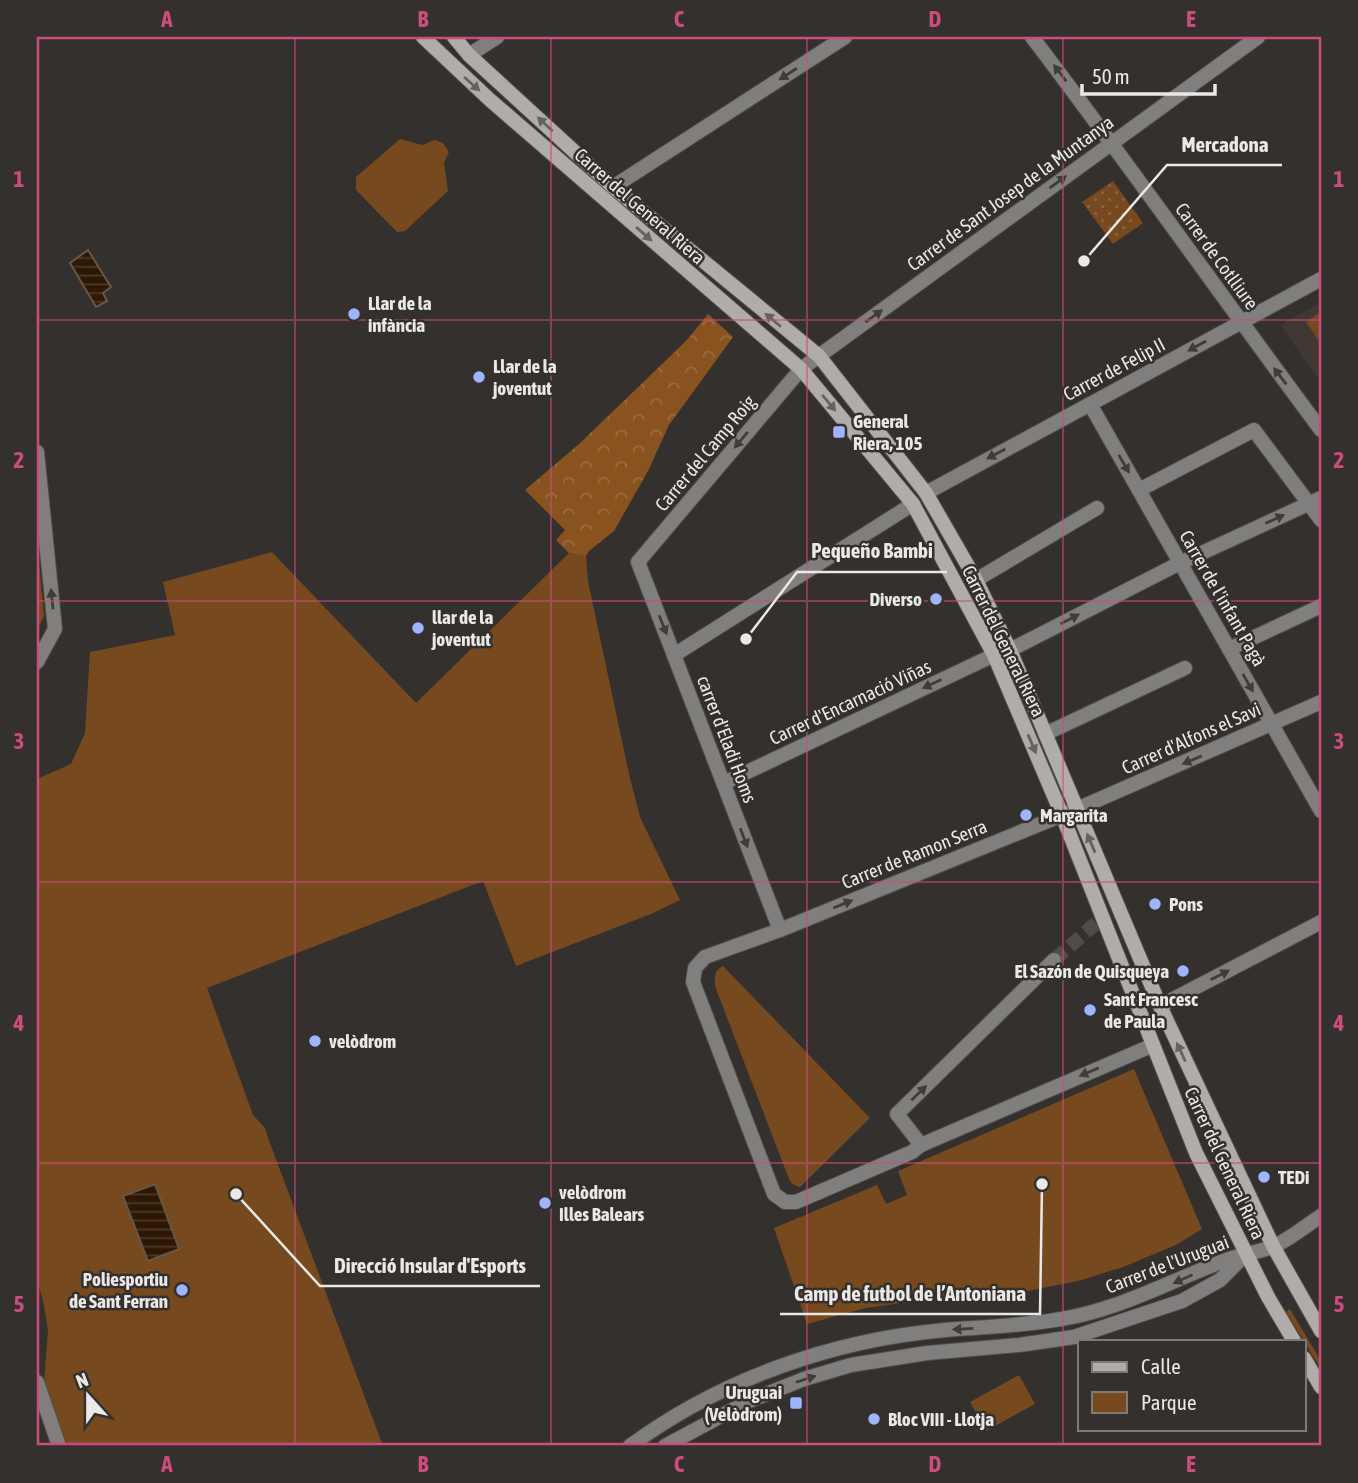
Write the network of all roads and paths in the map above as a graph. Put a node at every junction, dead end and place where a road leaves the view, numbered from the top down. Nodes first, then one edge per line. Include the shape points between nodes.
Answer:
1 (423, 37) edge
2 (454, 37) edge
3 (497, 37) edge
4 (845, 37) edge
5 (1032, 37) edge
6 (1258, 37) edge
7 (469, 55) junction
8 (1112, 142) junction
9 (613, 187) junction
10 (1321, 279) edge
11 (1241, 322) junction
12 (819, 356) junction
13 (801, 369) junction
14 (1090, 404) junction
15 (1321, 430) edge
16 (37, 452) edge
17 (1139, 490) junction
18 (926, 492) junction
19 (1315, 500) edge
20 (913, 504) junction
21 (1097, 508) dead end
22 (1321, 520) edge
23 (638, 562) joint
24 (1180, 563) junction
25 (976, 580) junction
26 (1321, 606) edge
27 (1229, 649) junction
28 (1010, 650) junction
29 (674, 655) junction
30 (994, 655) junction
31 (37, 662) edge
32 (1185, 668) dead end
33 (1321, 702) edge
34 (1272, 724) junction
35 (1045, 734) junction
36 (724, 783) junction
37 (1077, 809) junction
38 (1321, 811) edge
39 (1062, 815) junction
40 (1321, 922) edge
41 (780, 930) junction
42 (1054, 960) tunnel mouth
43 (1160, 1006) junction
44 (1151, 1046) junction
45 (921, 1144) junction
46 (1321, 1216) edge
47 (1273, 1246) junction
48 (1247, 1254) junction
49 (1321, 1331) edge
50 (1293, 1340) edge
51 (1306, 1361) edge
52 (37, 1382) edge
53 (1321, 1387) edge
54 (59, 1446) edge
55 (630, 1446) edge
56 (665, 1446) edge

1 -> 13 main road, Carrer del General Riera
2 - 7 main road, Carrer del General Riera
3 - 7 street
4 -> 9 street
8 -> 5 street, Carrer de Cotlliure
6 - 8 street, Carrer de Sant Josep de la Muntanya
9 -> 7 main road, Carrer del General Riera
8 - 11 street, Carrer de Cotlliure
12 -> 8 street, Carrer de Sant Josep de la Muntanya
12 -> 9 main road, Carrer del General Riera
10 - 11 street, Carrer de Felip II
11 -> 14 street, Carrer de Felip II
15 -> 11 street, Carrer de Cotlliure
12 - 13 street, Carrer de Sant Josep de la Muntanya
12 - 18 main road, Carrer del General Riera
13 -> 20 main road, Carrer del General Riera
13 -> 23 street, Carrer del Camp Roig
14 -> 17 street, Carrer de l'infant Pagà
14 -> 18 street, Carrer de Felip II
31 -> 16 street via 55,629
17 - 19 street via 1254,430
17 - 24 street, Carrer de l'infant Pagà
18 - 25 main road, Carrer del General Riera
19 - 22 street
24 -> 19 street
20 - 29 street
20 - 30 main road, Carrer del General Riera
21 - 25 street
23 -> 29 street, carrer d'Eladi Homs
24 - 27 street, Carrer de l'infant Pagà
28 -> 24 street
25 - 28 main road, Carrer del General Riera
26 - 27 street
27 -> 34 street, Carrer de l'infant Pagà
28 - 35 main road, Carrer del General Riera
29 - 36 street, carrer d'Eladi Homs
30 -> 36 street, Carrer d'Encarnació Viñas
30 -> 39 main road, Carrer del General Riera
32 - 35 street
33 - 34 street, Carrer d'Alfons el Savi
34 -> 37 street, Carrer d'Alfons el Savi
34 - 38 street, Carrer de l'infant Pagà
35 - 37 main road, Carrer del General Riera
36 -> 41 street, carrer d'Eladi Homs
37 - 39 street, Carrer d'Alfons el Savi
43 -> 37 main road, Carrer del General Riera
41 -> 39 street, Carrer de Ramon Serra
39 - 44 main road, Carrer del General Riera
43 -> 40 street
41 - 45 street, Carrer de Ramon Serra via 705,957 695,968 693,982 774,1194 785,1202 796,1202
45 -> 42 street via 897,1114
47 -> 43 main road, Carrer del General Riera
44 -> 45 street, Carrer de Ramon Serra
44 - 48 main road, Carrer del General Riera via 1196,1153
46 - 47 street
47 - 48 street
47 - 49 main road, Carrer del General Riera
48 - 50 main road, Carrer del General Riera
48 -> 55 street, Carrer de l'Uruguai via 1146,1294 1064,1319 897,1337 807,1358 742,1382 680,1413
56 -> 48 street, Carrer de l'Uruguai via 749,1401 851,1365 1074,1337 1182,1301 1220,1280
51 - 53 main road
52 - 54 street

